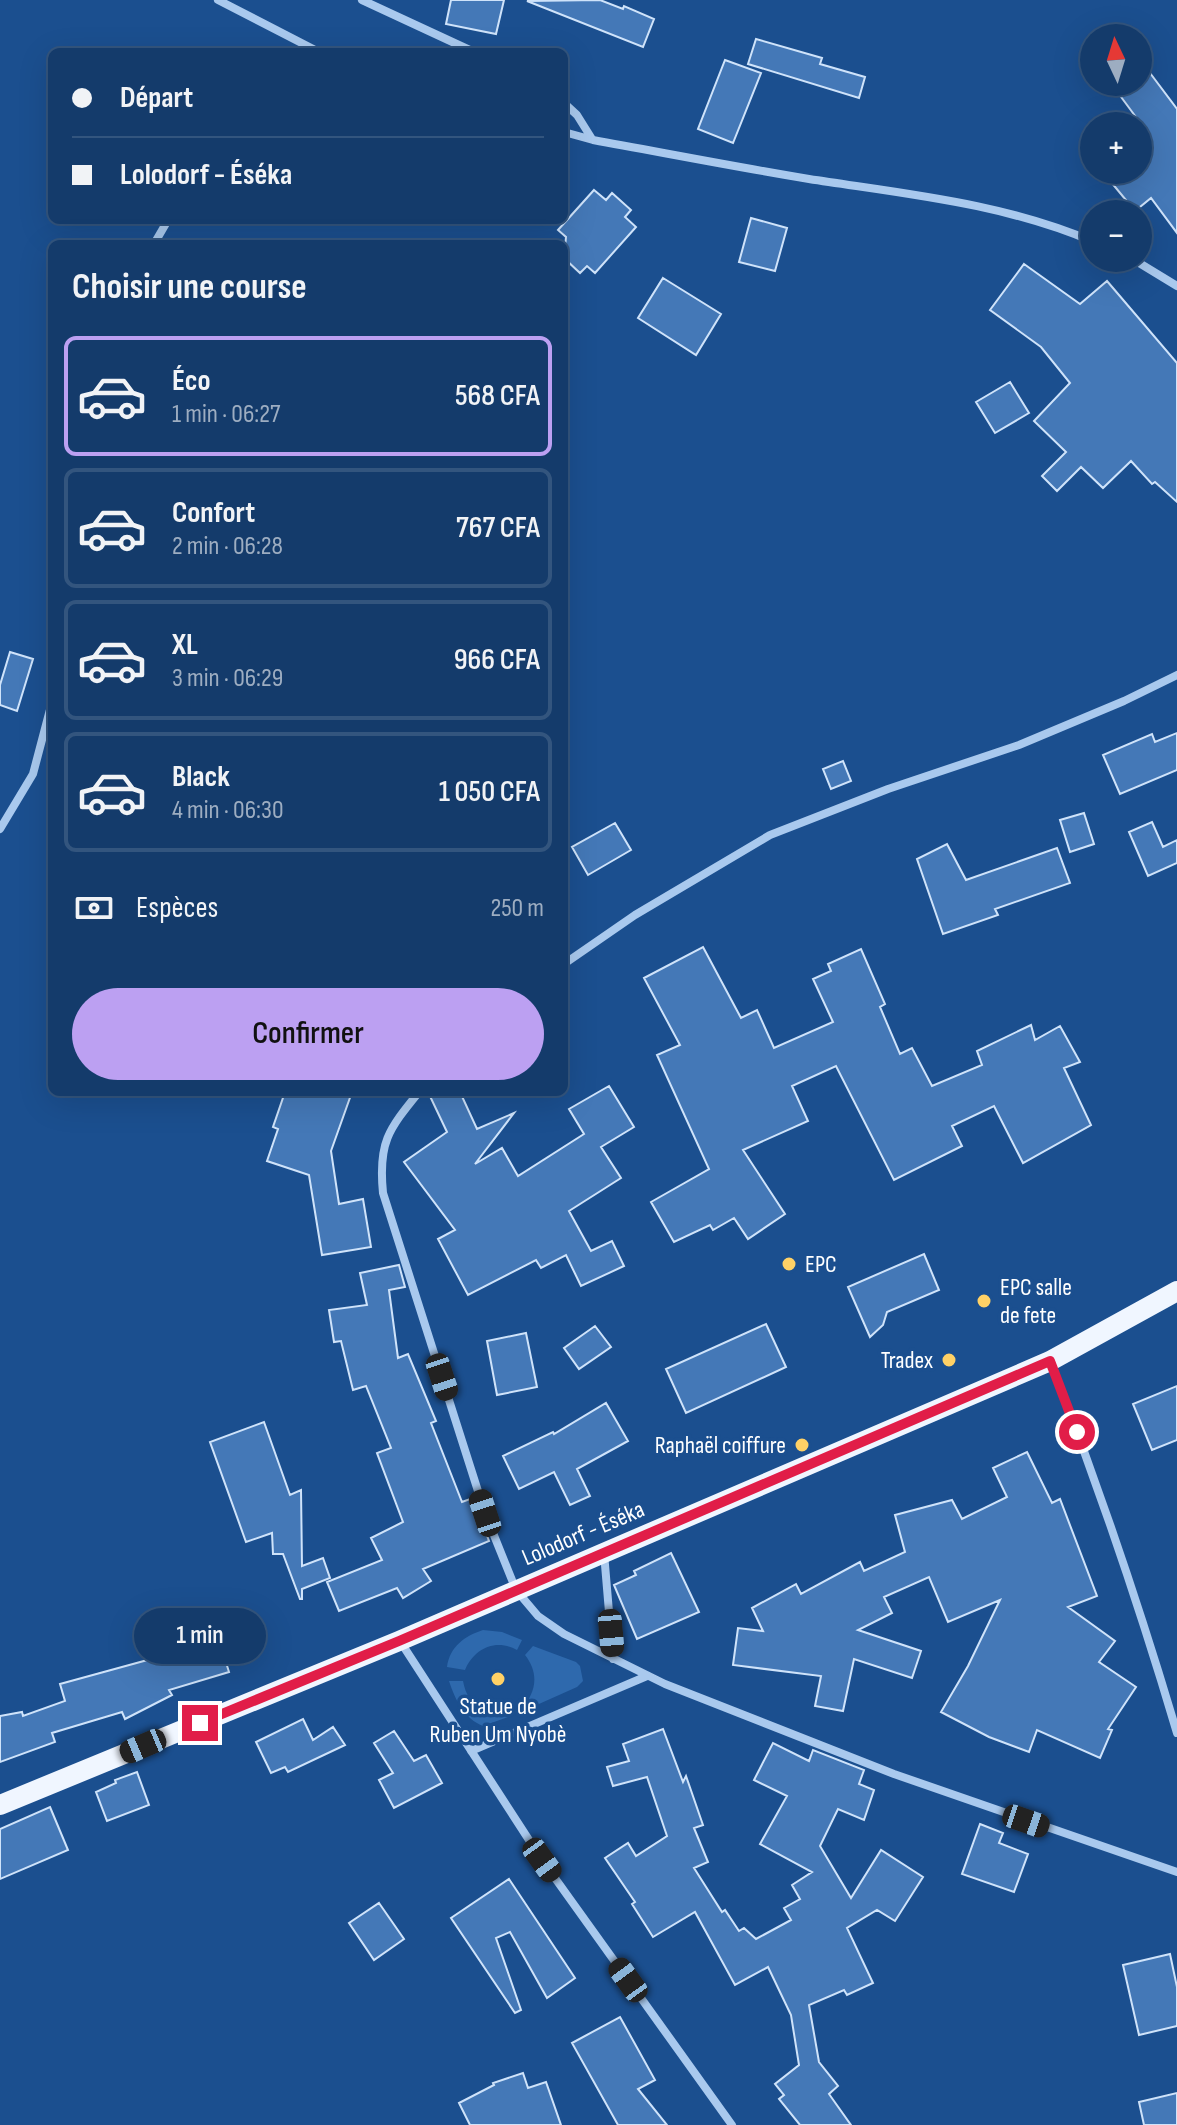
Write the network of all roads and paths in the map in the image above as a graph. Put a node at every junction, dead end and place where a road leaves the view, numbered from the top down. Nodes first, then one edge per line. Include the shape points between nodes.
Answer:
1 (218, 0) edge
2 (362, 0) edge
3 (308, 48) edge
4 (465, 48) edge
5 (568, 107) edge
6 (568, 133) edge
7 (593, 140) junction
8 (1080, 236) edge
9 (1152, 271) edge
10 (1177, 286) edge
11 (1177, 675) edge
12 (48, 717) edge
13 (0, 829) edge
14 (568, 961) edge
15 (416, 1096) edge
16 (1177, 1291) edge
17 (1050, 1361) junction
18 (604, 1552) junction
19 (516, 1590) junction
20 (399, 1641) junction
21 (613, 1659) junction
22 (647, 1676) junction
23 (1177, 1733) edge
24 (471, 1751) junction
25 (0, 1805) edge
26 (1177, 1872) edge
27 (732, 2125) edge

1 - 3 street
2 - 4 street
5 - 7 street
6 - 7 street
7 - 8 street via 981,205
9 - 10 street
11 - 14 street via 1019,745 770,835
12 - 13 street via 33,774
15 - 19 street via 386,1138 380,1162 383,1193 485,1513
16 - 17 main road, Lolodorf - Éséka
17 - 18 main road, Lolodorf - Éséka
17 - 23 street via 1150,1641
18 - 19 main road, Lolodorf - Éséka
18 - 21 street
19 - 20 main road, Lolodorf - Éséka
19 - 21 street via 538,1616
20 - 24 street
20 - 25 main road, Lolodorf - Éséka
21 - 22 street
22 - 24 street
22 - 26 street via 894,1774
24 - 27 street via 542,1860

